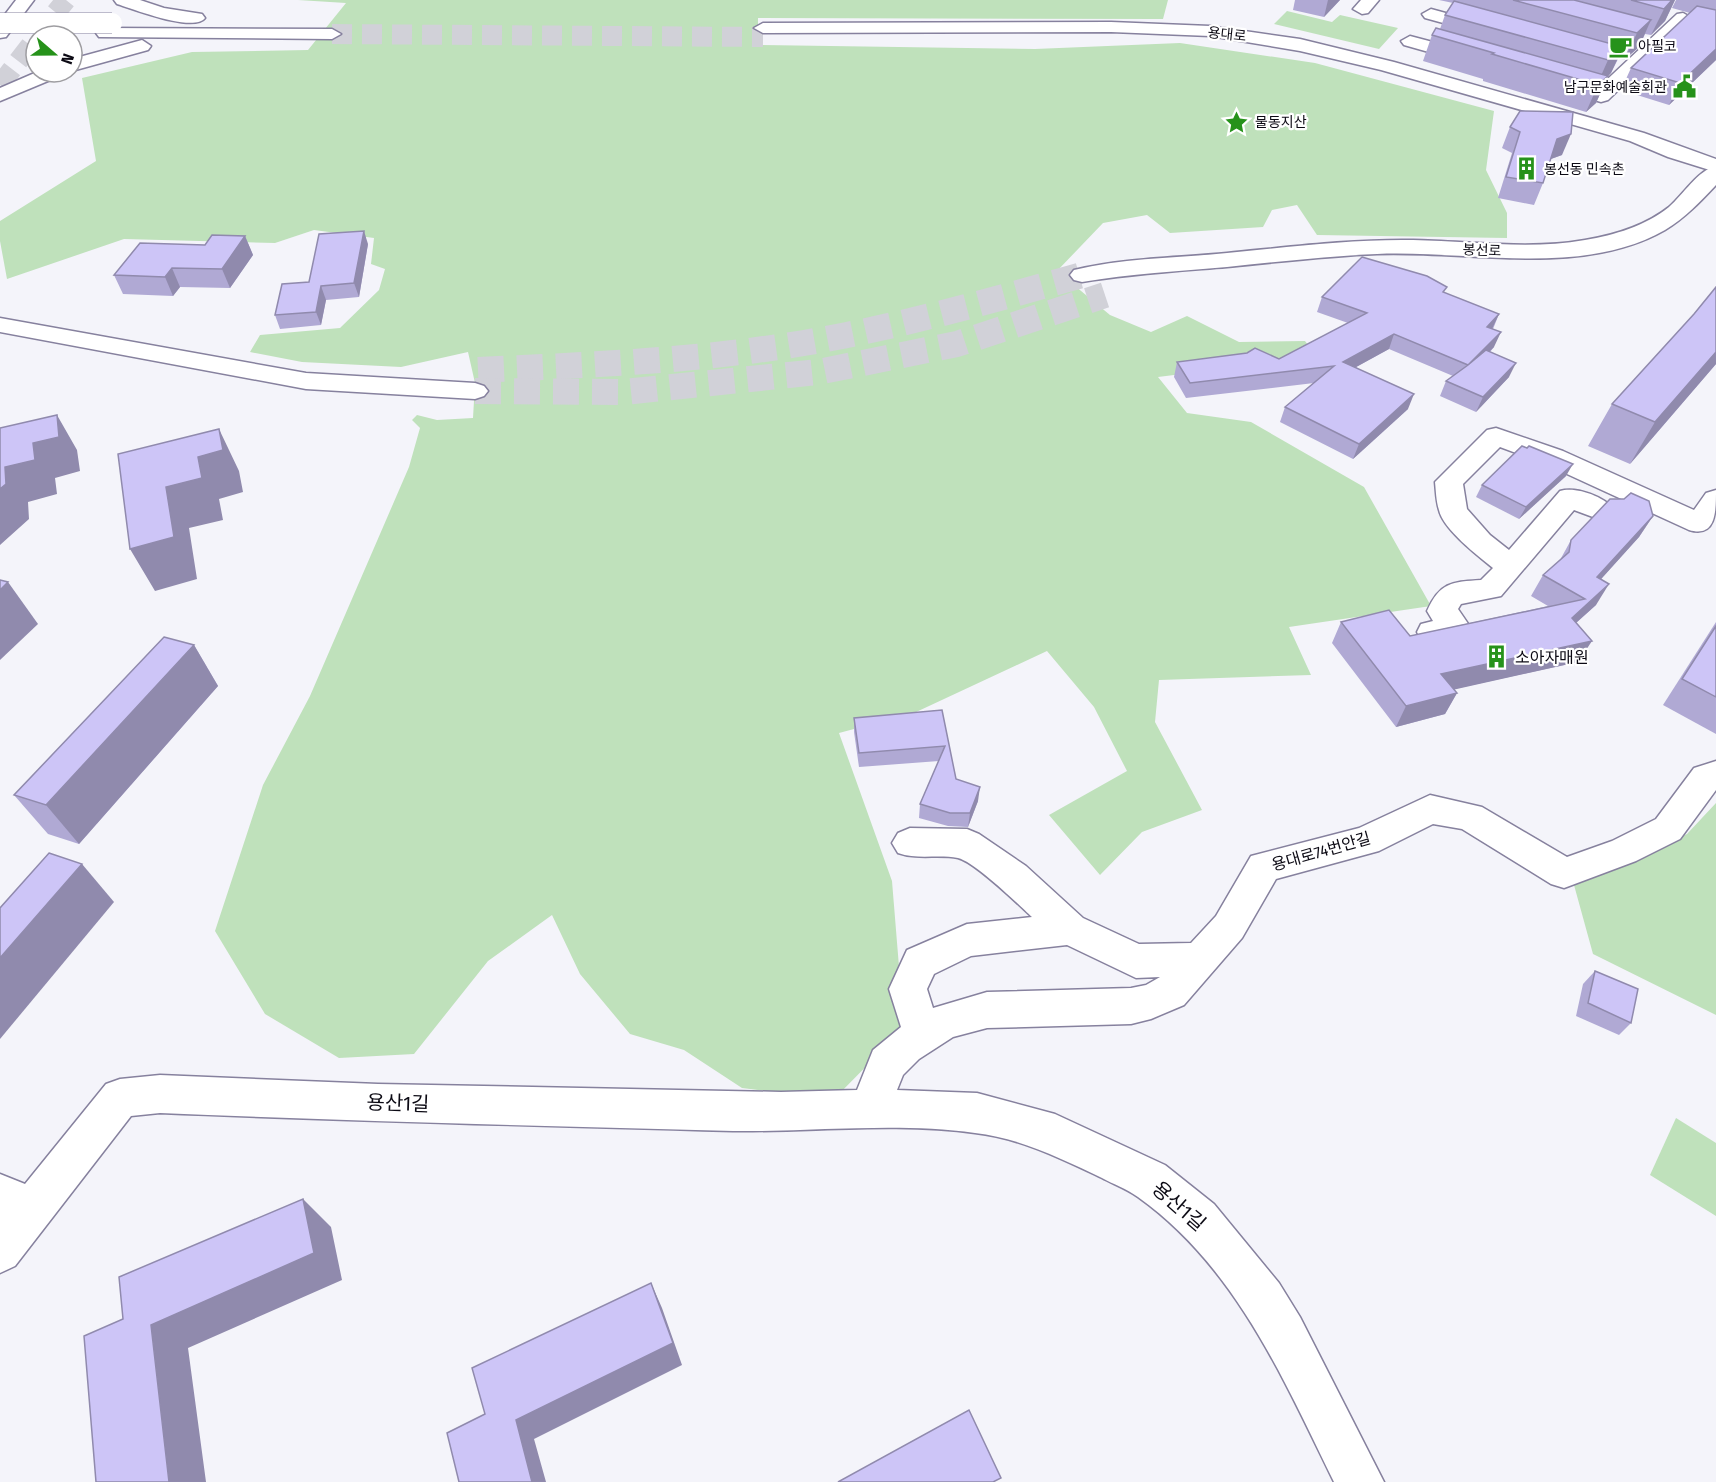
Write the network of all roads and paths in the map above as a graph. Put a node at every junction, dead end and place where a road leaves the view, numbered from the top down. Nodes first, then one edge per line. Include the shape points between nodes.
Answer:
1 (25, 0) edge
2 (123, 0) edge
3 (1437, 7) edge
4 (1664, 13) edge
5 (1683, 18) junction
6 (0, 23) edge
7 (1705, 24) edge
8 (108, 28) junction
9 (256, 29) junction
10 (335, 30) tunnel mouth
11 (0, 33) edge
12 (1503, 34) edge
13 (1632, 38) edge
14 (1410, 41) junction
15 (1655, 44) junction
16 (84, 61) edge
17 (1484, 62) edge
18 (1604, 63) edge
19 (1388, 66) junction
20 (1627, 69) junction
21 (1537, 77) edge
22 (25, 84) edge
23 (0, 95) edge
24 (1675, 153) junction
25 (1716, 166) edge
26 (1716, 172) edge
27 (1224, 260) junction
28 (1082, 275) tunnel mouth
29 (1115, 292) tunnel mouth
30 (0, 325) edge
31 (474, 381) tunnel mouth
32 (1716, 499) edge
33 (1601, 511) edge
34 (1511, 567) junction
35 (1432, 632) edge
36 (1716, 774) edge
37 (910, 843) dead end
38 (1070, 929) junction
39 (1198, 960) junction
40 (923, 1035) junction
41 (870, 1109) junction
42 (16, 1202) edge
43 (0, 1251) edge
44 (1359, 1482) edge

1 - 11 main road
2 - 9 main road via 161,13
3 - 12 main road
3 - 14 main road
4 - 5 main road
5 - 7 main road
5 - 15 main road
6 - 8 main road, bridge
8 - 9 main road
8 - 11 main road
9 - 10 main road
9 - 16 main road via 123,49
13 - 15 main road
14 - 17 main road
14 - 19 main road
15 - 20 main road
18 - 20 main road
19 - 24 main road, 용대로 via 1637,137
19 - 24 main road, 용대로 via 1256,37 1166,28 763,32 1170,36 1255,44 1363,66 1634,146
20 - 21 main road via 1601,96
22 - 23 main road
24 - 25 main road, 용대로
26 - 27 main road, 봉선로 via 1675,213 1647,230 1596,244 1550,250 1382,247
27 - 28 main road via 1135,266
27 - 29 main road
30 - 31 main road via 306,381
32 - 34 main road via 1699,523 1553,457 1496,436 1449,482 1453,512 1480,542
33 - 34 main road via 1570,497
34 - 35 main road via 1490,589 1455,592 1447,597 1442,612 1456,628
36 - 39 main road, 용대로74번안길 via 1706,778 1668,829 1624,851 1564,873 1470,817 1430,809 1367,841 1264,867 1229,927
37 - 38 main road via 967,844 1013,876
38 - 39 main road via 1136,961
38 - 40 main road via 967,940 920,962 908,989
39 - 40 main road via 1170,993 1151,1002 1131,1006 987,1010 943,1022
40 - 41 main road via 887,1063
41 - 42 main road, 용산1길 via 781,1112 160,1095 120,1098
41 - 44 main road, 용산1길 via 977,1113 1055,1134 1150,1180 1199,1219 1263,1299
42 - 43 main road, 용산1길

